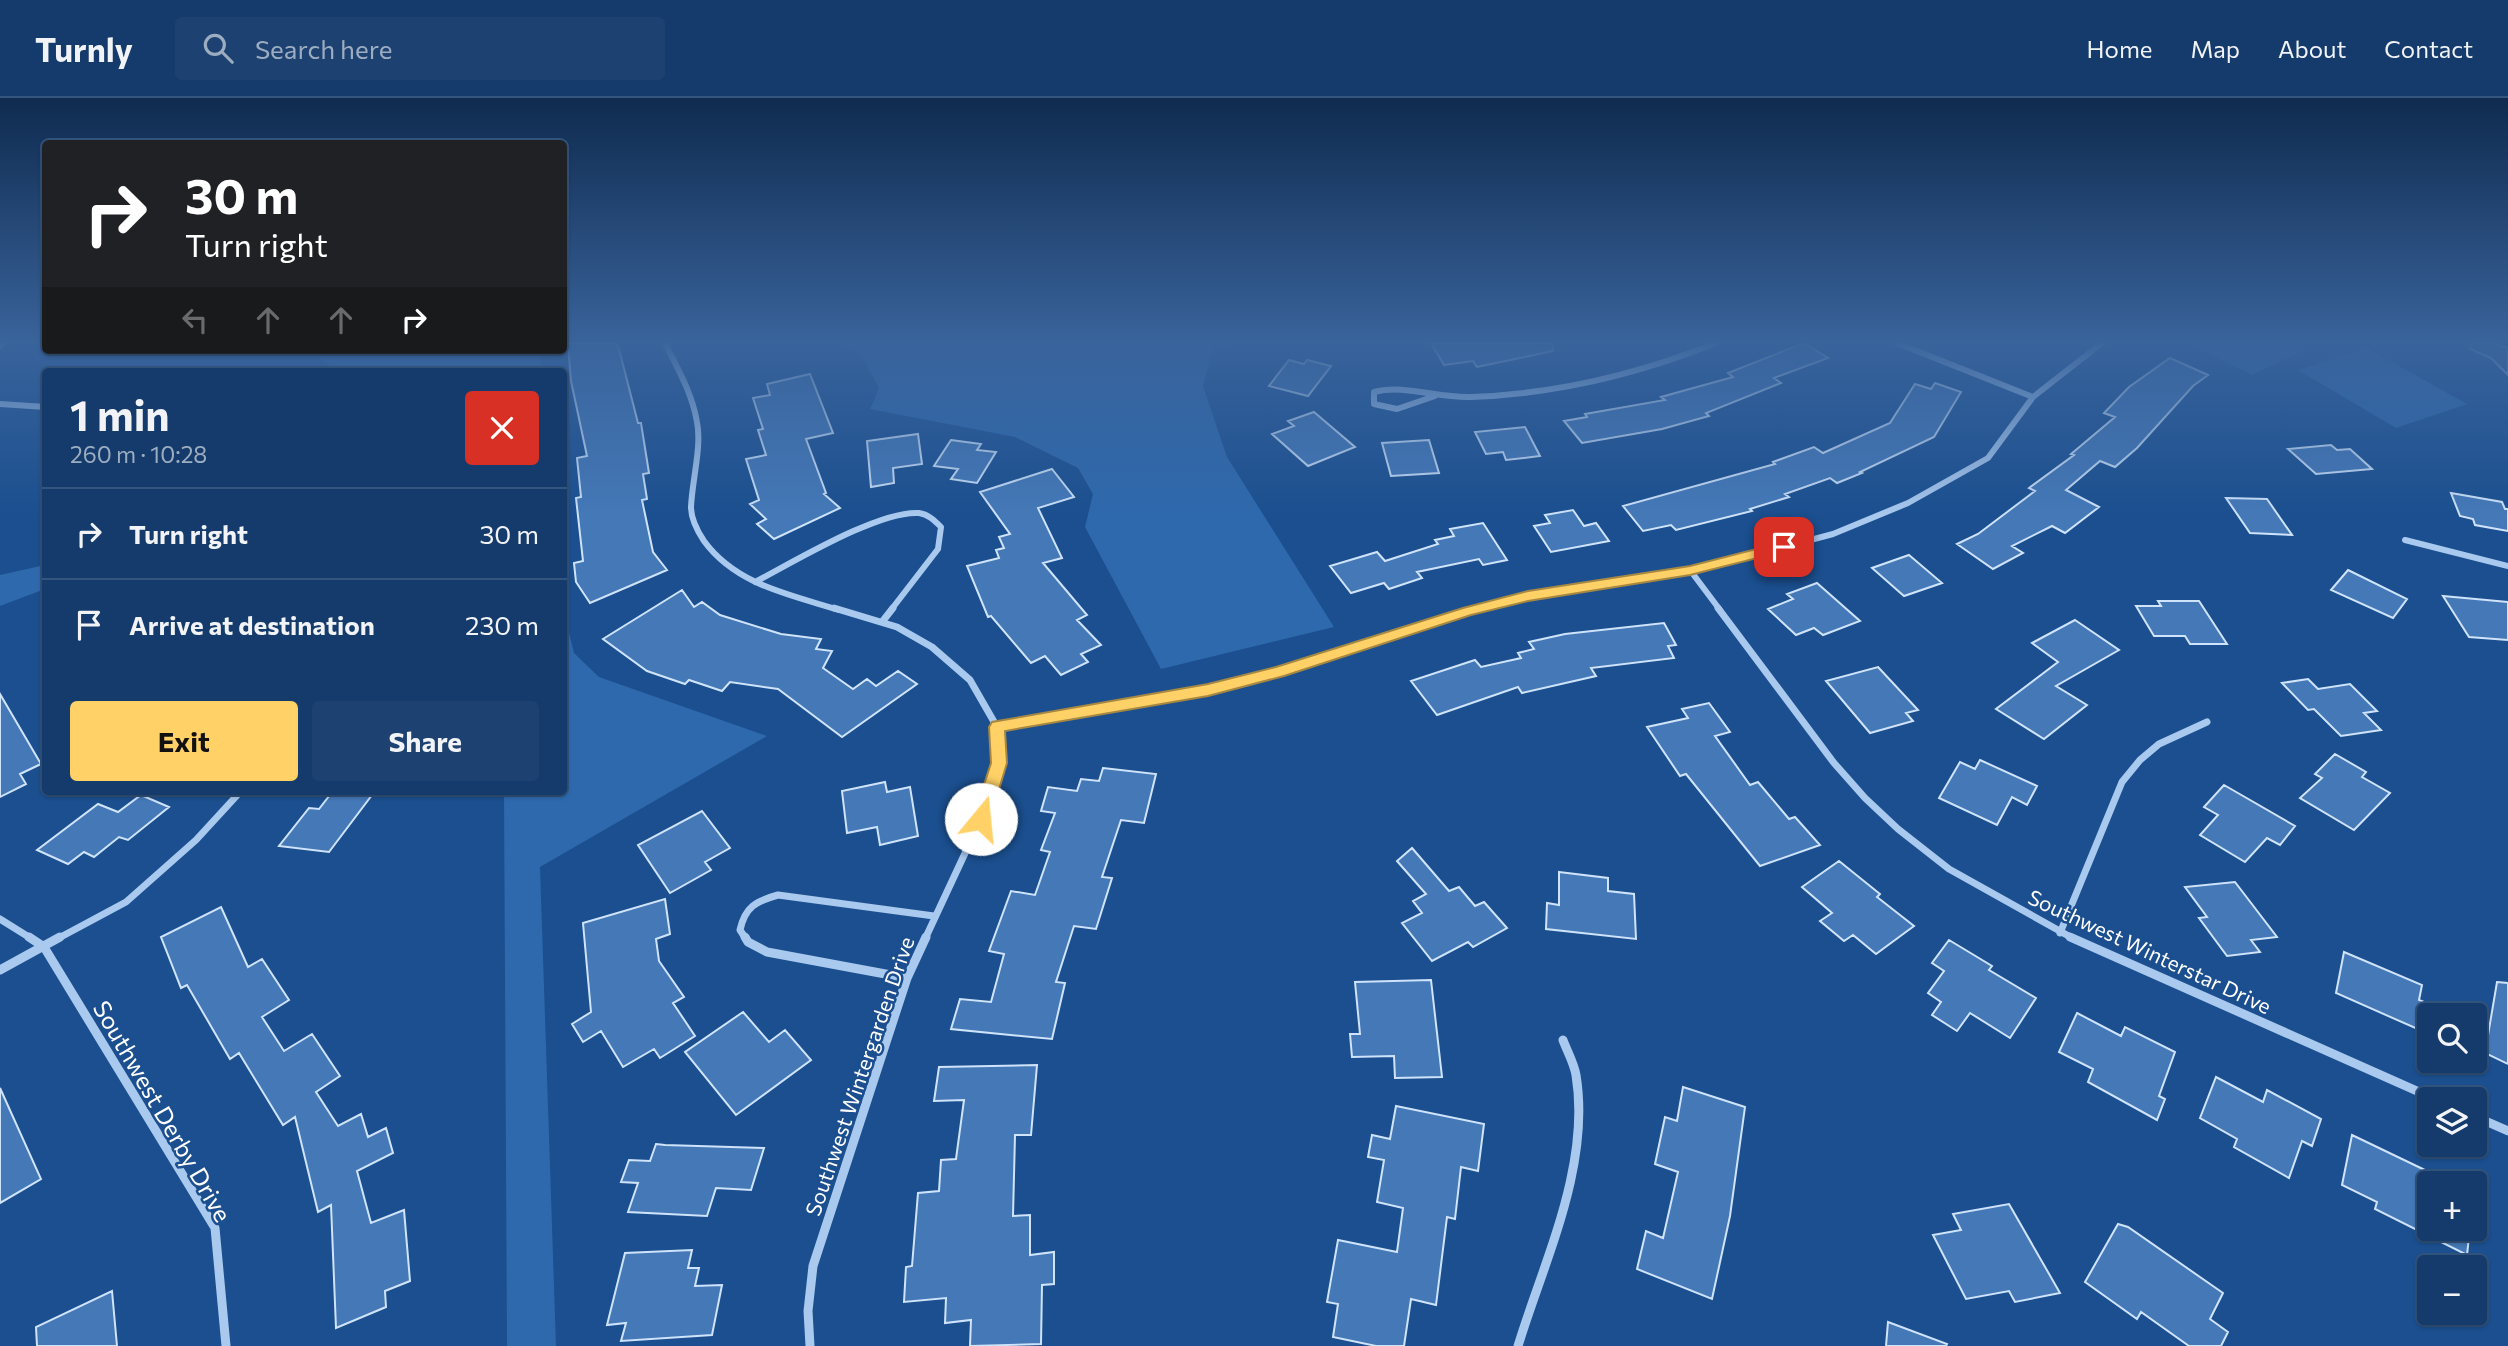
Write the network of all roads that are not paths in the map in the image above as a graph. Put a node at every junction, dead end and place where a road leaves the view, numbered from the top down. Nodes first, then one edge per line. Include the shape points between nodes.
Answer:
1 (693, 401) edge
2 (1374, 401) edge
3 (1421, 401) edge
4 (2031, 401) edge
5 (0, 404) edge
6 (42, 407) edge
7 (2405, 540) dead end
8 (2508, 566) edge
9 (1690, 570) junction
10 (755, 582) junction
11 (882, 622) junction
12 (2207, 722) dead end
13 (997, 727) junction
14 (237, 795) edge
15 (934, 916) junction
16 (0, 919) edge
17 (2060, 933) junction
18 (44, 947) junction
19 (0, 970) edge
20 (906, 978) junction
21 (1563, 1040) dead end
22 (2417, 1091) edge
23 (2487, 1122) edge
24 (2508, 1131) edge
25 (226, 1346) edge
26 (810, 1346) edge
27 (1518, 1346) edge

1 - 10 street, Southwest Wintergarden Drive via 698,425 691,511 699,534 715,555
2 - 3 street via 1382,409 1398,410
4 - 9 street via 1988,458 1908,503 1833,534
5 - 6 street
7 - 8 street
9 - 13 street via 1516,599 1208,690
9 - 17 street, Southwest Winterstar Drive via 1865,798 1949,869
10 - 11 street, Southwest Wintergarden Drive
10 - 11 street via 877,523 920,513 941,527 938,549
11 - 13 street, Southwest Wintergarden Drive via 932,647 970,680
12 - 17 street via 2149,749 2134,764 2122,782
13 - 15 street, Southwest Wintergarden Drive via 999,763 981,819
14 - 18 street via 196,841 126,902
15 - 20 street, Southwest Wintergarden Drive
15 - 20 street via 778,895 754,901 743,914 740,930 748,942 768,952
16 - 18 street
17 - 22 street, Southwest Winterstar Drive
18 - 19 street
18 - 25 street, Southwest Derby Drive via 215,1228
20 - 26 street, Southwest Wintergarden Drive via 813,1266
21 - 27 street via 1570,1052 1578,1097 1575,1157
23 - 24 street

